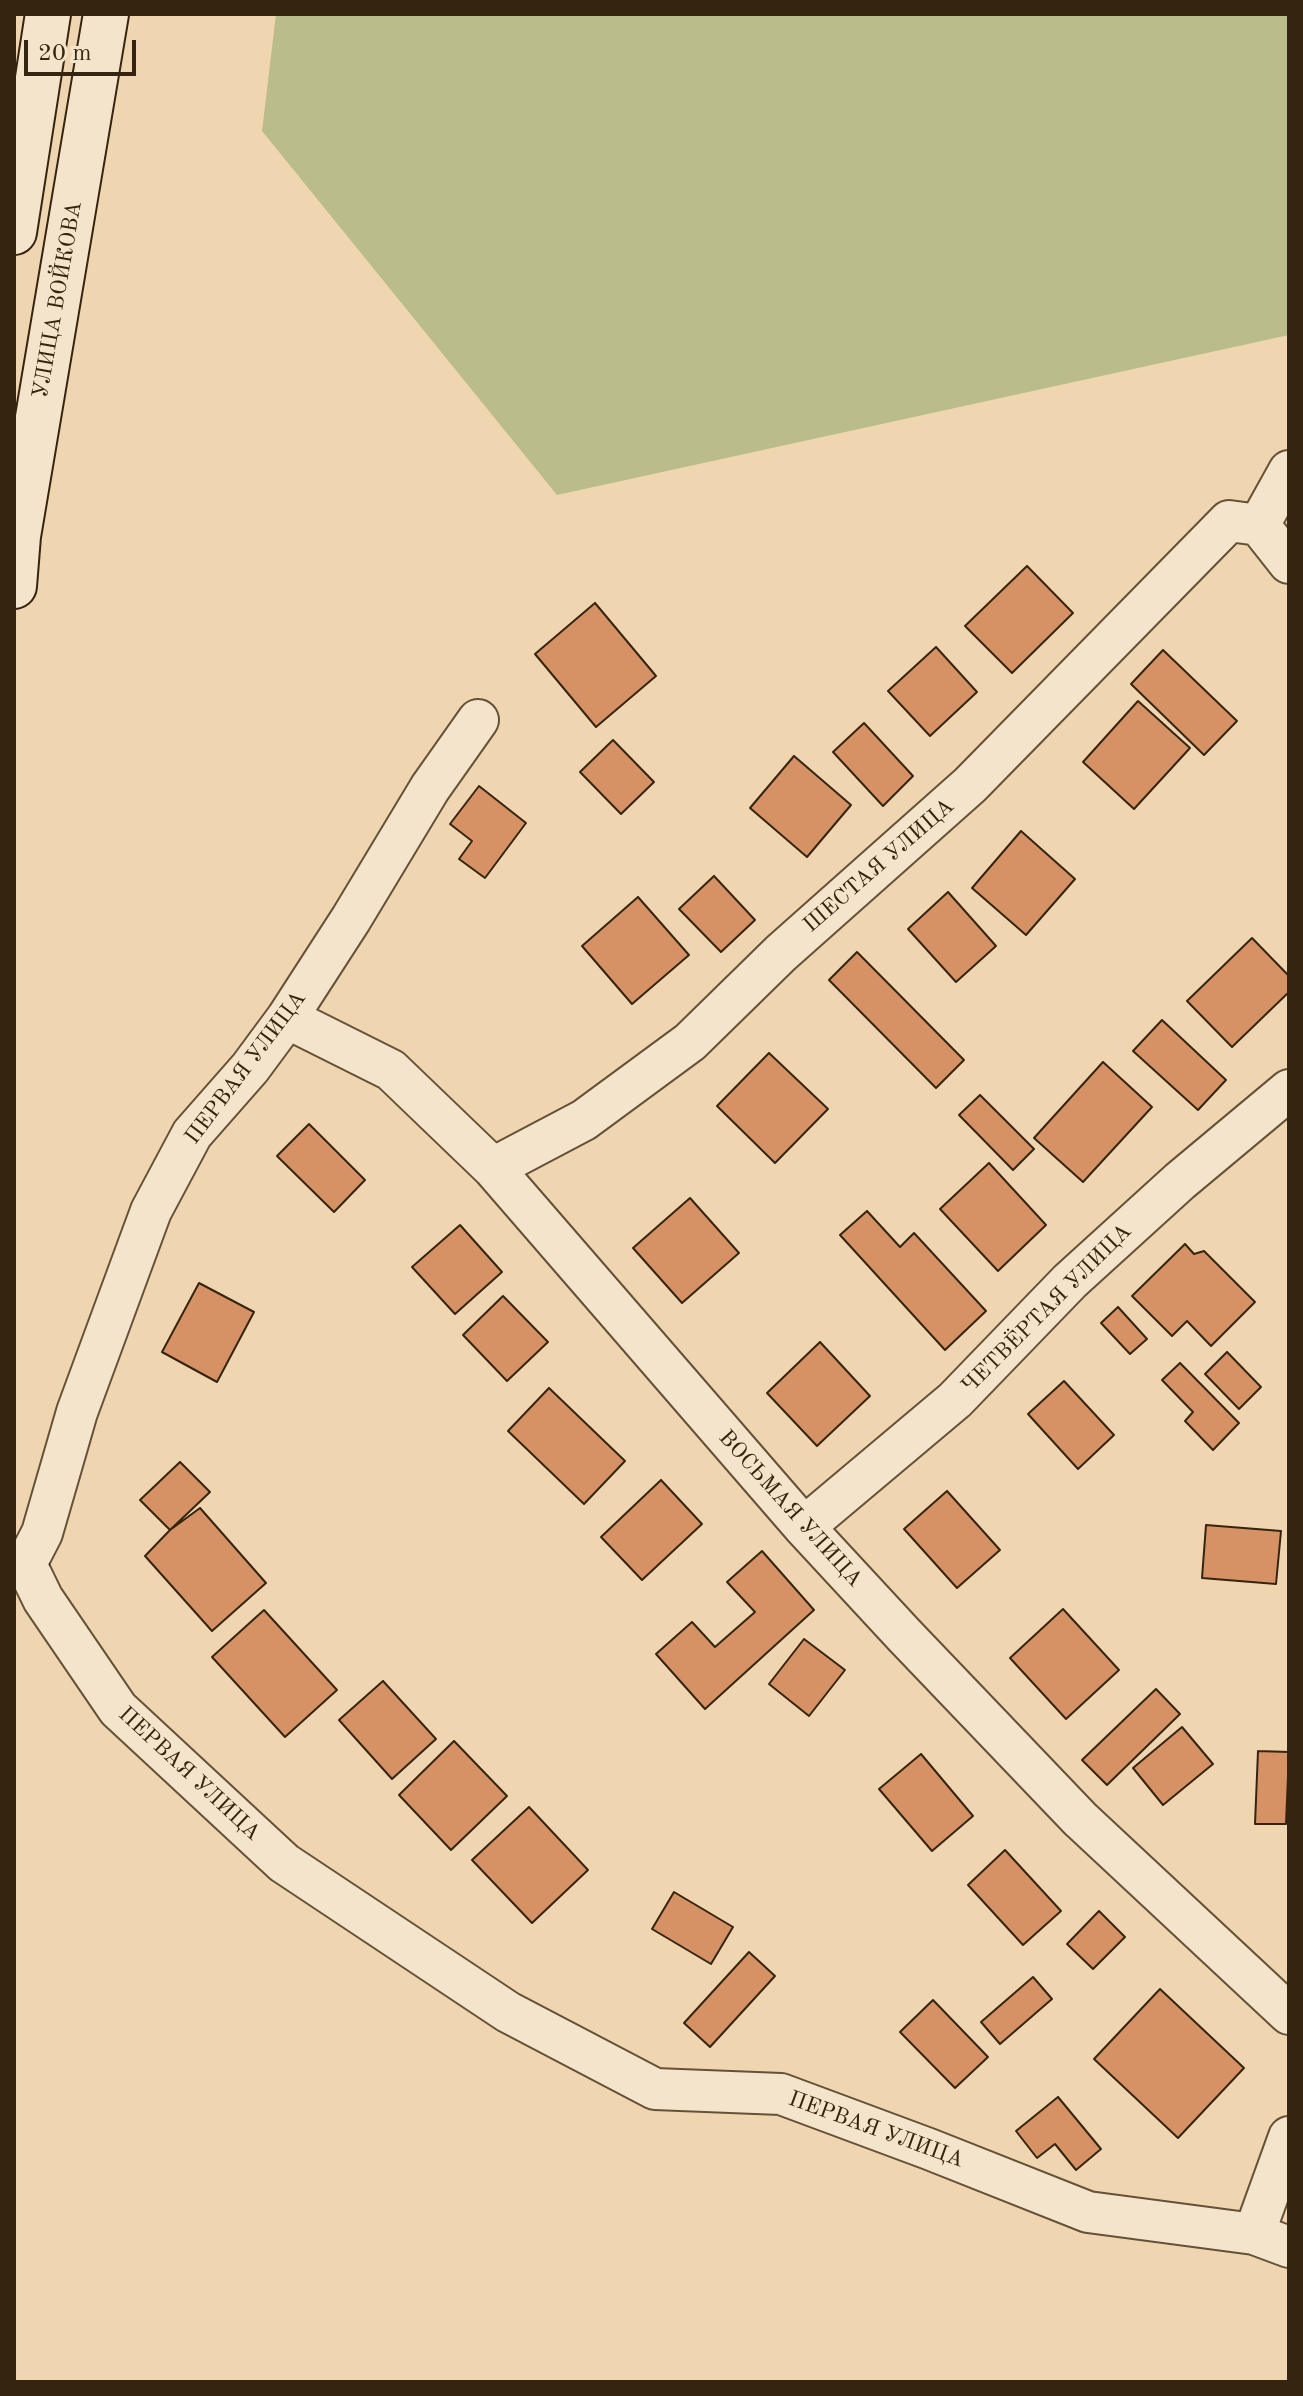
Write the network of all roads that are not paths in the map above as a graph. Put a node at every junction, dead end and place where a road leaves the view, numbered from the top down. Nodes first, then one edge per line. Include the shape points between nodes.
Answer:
1 (48, 14) edge
2 (106, 14) edge
3 (14, 232) edge
4 (1289, 471) edge
5 (1244, 523) junction
6 (1289, 563) edge
7 (14, 586) edge
8 (478, 720) dead end
9 (287, 1018) junction
10 (1289, 1090) edge
11 (493, 1168) junction
12 (804, 1527) junction
13 (20, 1564) edge
14 (1289, 2014) edge
15 (1289, 2137) edge
16 (1271, 2240) edge

1 - 3 main road
2 - 7 main road, УЛИЦА ВОЙКОВА
4 - 5 street, ШЕСТАЯ УЛИЦА
5 - 6 street
5 - 11 street, ШЕСТАЯ УЛИЦА via 690,1042 584,1120
8 - 9 street, ПЕРВАЯ УЛИЦА
9 - 11 street, ВОСЬМАЯ УЛИЦА via 391,1070
9 - 13 street, ПЕРВАЯ УЛИЦА via 192,1134 151,1211 77,1412 42,1533
10 - 12 street, ЧЕТВЁРТАЯ УЛИЦА via 1070,1281 955,1400
11 - 12 street, ВОСЬМАЯ УЛИЦА
12 - 14 street, ВОСЬМАЯ УЛИЦА via 1080,1819
13 - 16 street, ПЕРВАЯ УЛИЦА via 118,1709 262,1843 284,1863 508,2012 655,2089 781,2094 1088,2212
15 - 16 street

